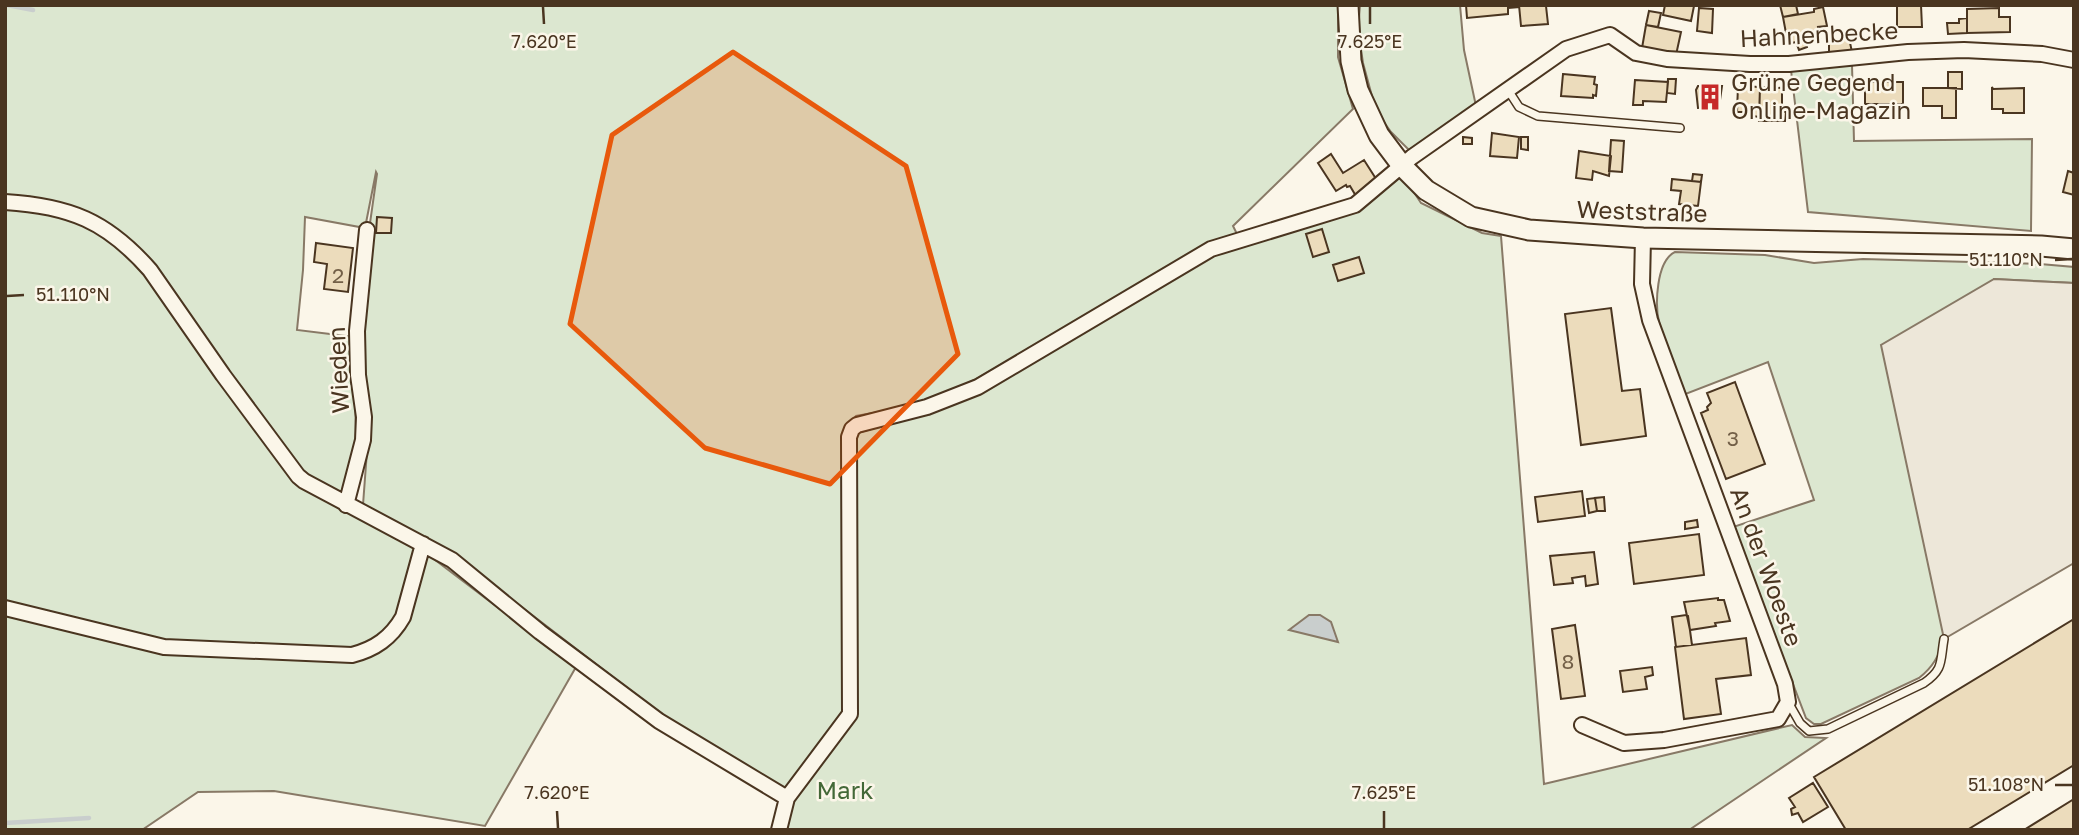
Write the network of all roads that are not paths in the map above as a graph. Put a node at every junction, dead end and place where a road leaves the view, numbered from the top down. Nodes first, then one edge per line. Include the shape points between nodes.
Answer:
1 (1348, 5) edge
2 (2074, 61) edge
3 (1507, 90) junction
4 (1680, 128) dead end
5 (1403, 167) junction
6 (5, 202) edge
7 (368, 230) dead end
8 (1643, 238) junction
9 (2074, 249) edge
10 (346, 505) junction
11 (423, 544) junction
12 (5, 608) edge
13 (1944, 639) dead end
14 (1788, 702) junction
15 (1582, 725) dead end
16 (787, 799) junction
17 (779, 830) edge

1 - 5 main road, Weststraße via 1351,61 1358,90 1379,135
2 - 3 street, Hahnenbecke via 2042,54 1964,50 1750,64 1636,53 1610,35 1566,49
3 - 4 lane via 1519,107 1538,116
3 - 5 street, Hahnenbecke
5 - 8 main road, Weststraße via 1426,190 1471,217 1491,223
5 - 16 street, Hahnenbecke via 1355,205 1211,249 978,387 852,429 850,714
6 - 10 street via 76,214 102,226 136,254 298,476
7 - 10 street, Wieden via 357,331 363,440
8 - 9 main road, Weststraße
8 - 14 street, An der Woeste via 1642,284 1650,320
10 - 11 street
11 - 12 street via 397,629 377,646 352,655 164,646
11 - 16 street via 452,560 659,721
13 - 14 lane via 1939,670 1932,677 1828,729 1809,731
14 - 15 street via 1778,719 1664,740 1624,743
16 - 17 street

